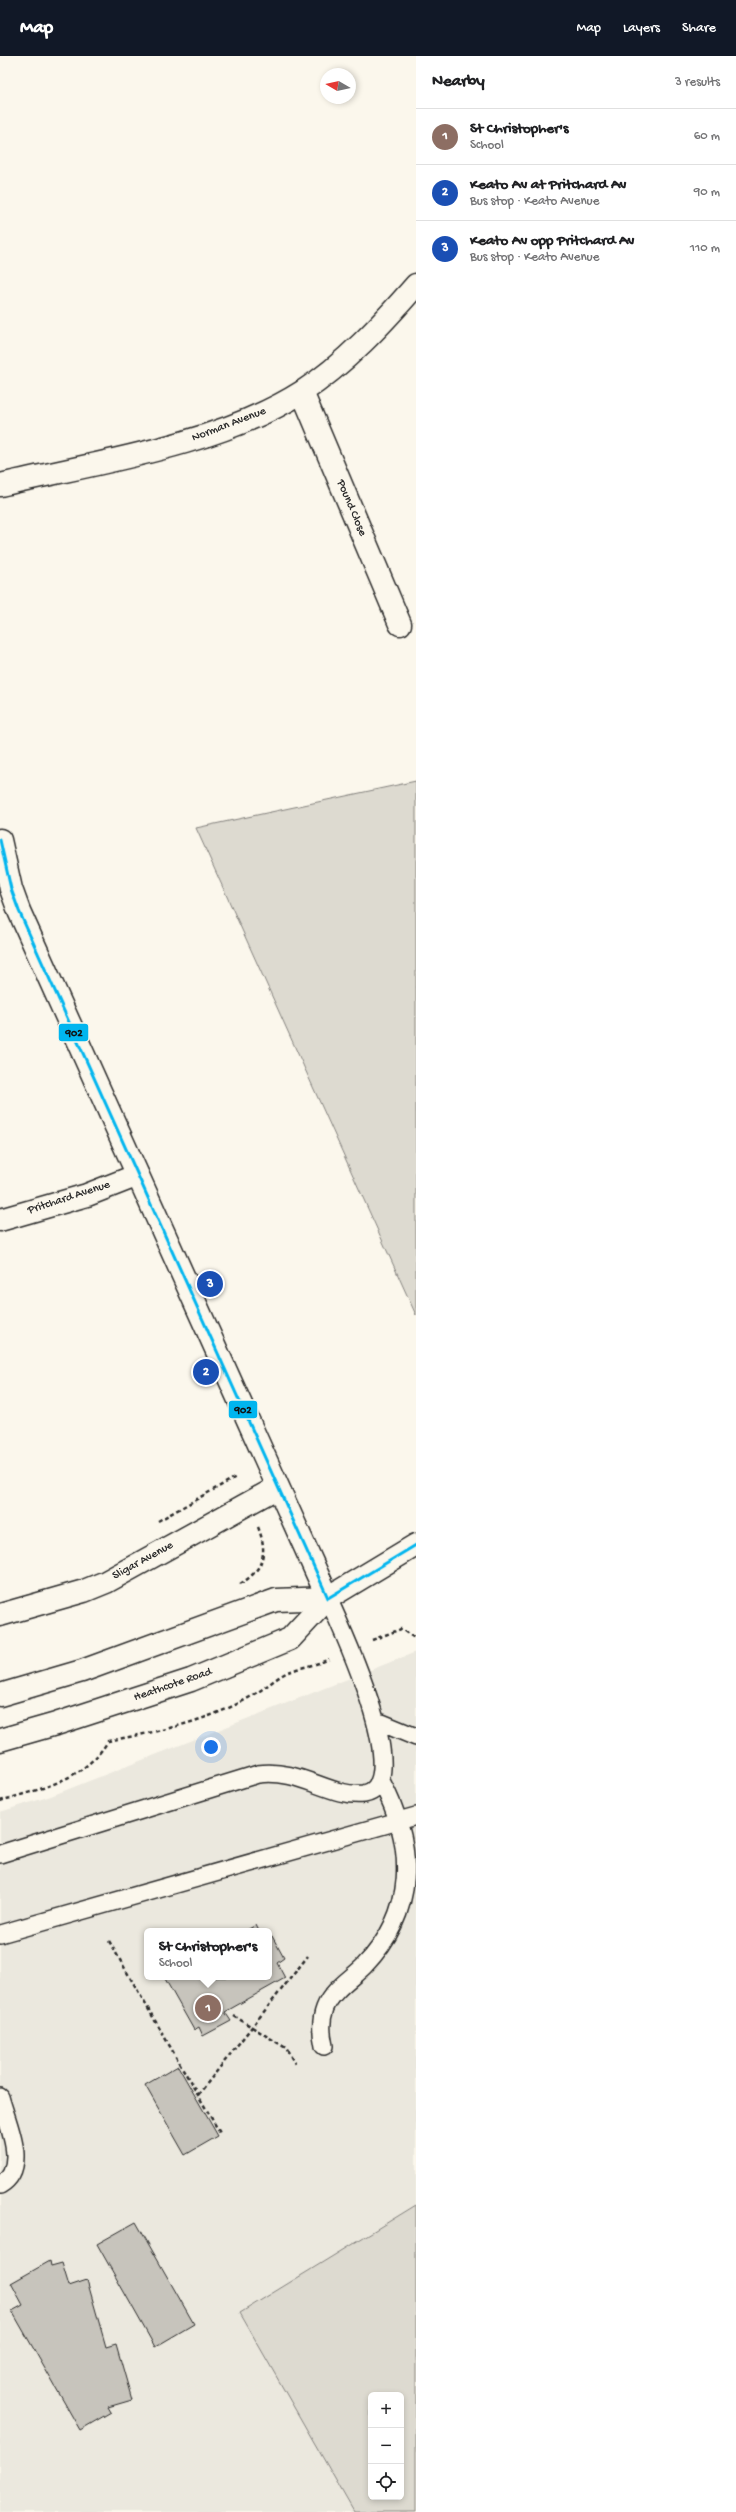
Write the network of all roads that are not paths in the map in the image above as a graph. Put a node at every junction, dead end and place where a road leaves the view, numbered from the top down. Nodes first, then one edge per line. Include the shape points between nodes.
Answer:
1 (416, 285) edge
2 (302, 392) junction
3 (0, 486) edge
4 (400, 624) dead end
5 (0, 840) edge
6 (138, 1175) junction
7 (0, 1220) edge
8 (278, 1487) junction
9 (416, 1545) edge
10 (328, 1598) junction
11 (0, 1615) edge
12 (0, 1695) edge
13 (382, 1723) junction
14 (416, 1737) edge
15 (0, 1740) edge
16 (382, 1783) junction
17 (409, 1818) edge
18 (0, 1854) edge
19 (0, 1934) edge
20 (324, 2046) dead end
21 (0, 2097) edge
22 (0, 2185) edge

1 - 2 street, Norman Avenue via 373,332
2 - 3 street, Norman Avenue via 264,413 183,443
2 - 4 street, Pound Close
5 - 6 street via 11,889 19,911
6 - 7 street, Pritchard Avenue via 87,1195
6 - 8 street
8 - 10 street
8 - 11 street, Sligar Avenue via 106,1582 84,1591
9 - 10 street, Heathcote Road
10 - 12 street, Heathcote Road via 276,1600 82,1671
10 - 13 lane
10 - 15 street, Heathcote Road via 290,1639 191,1680
13 - 14 lane
13 - 16 lane via 388,1762
16 - 17 lane
16 - 18 lane via 366,1794 355,1794 294,1775 270,1772 258,1774
17 - 19 lane
17 - 20 lane via 412,1862 411,1886 406,1907 395,1928 372,1958 329,2000 321,2023
21 - 22 lane via 14,2147 16,2164 11,2176

